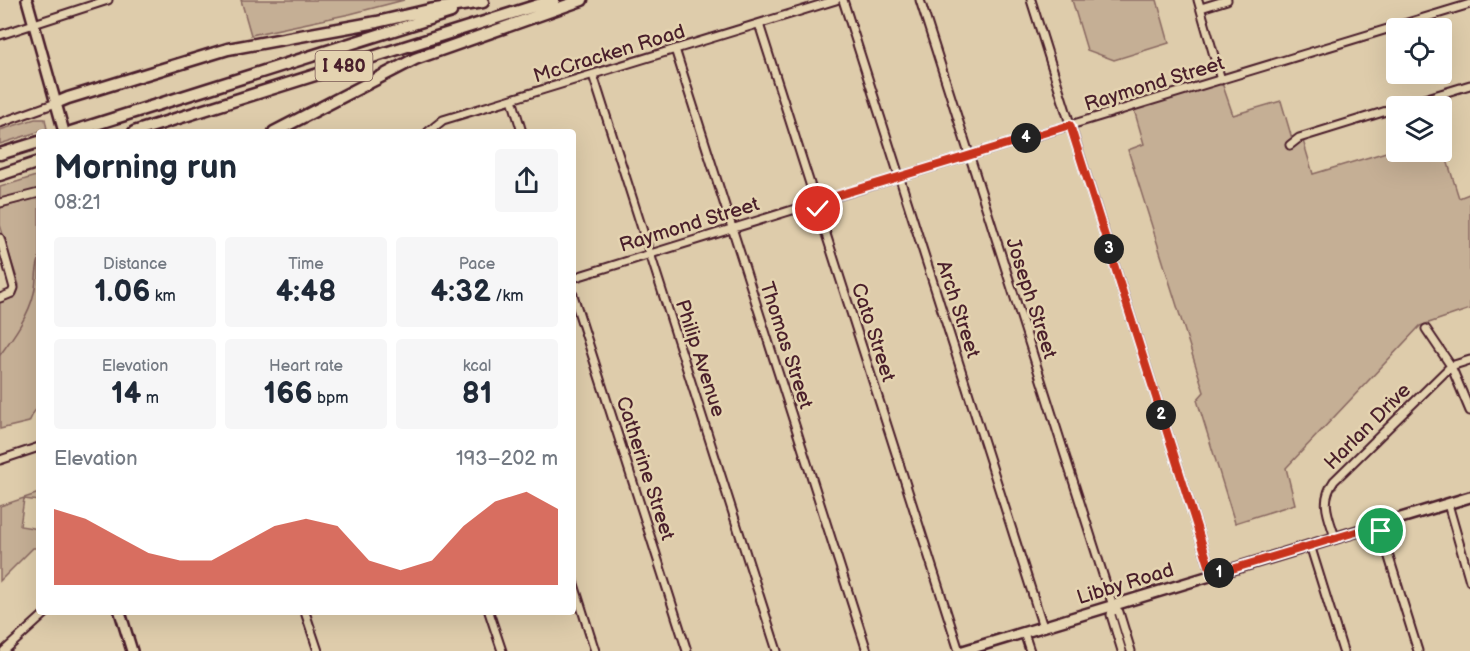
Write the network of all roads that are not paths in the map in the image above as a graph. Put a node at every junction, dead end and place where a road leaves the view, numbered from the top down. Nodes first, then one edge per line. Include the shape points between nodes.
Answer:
1 (27, 0) edge
2 (108, 0) edge
3 (554, 0) edge
4 (582, 0) edge
5 (836, 0) edge
6 (843, 0) edge
7 (920, 0) edge
8 (1030, 0) edge
9 (1198, 0) edge
10 (1227, 0) edge
11 (487, 1) edge
12 (1470, 4) edge
13 (1201, 8) junction
14 (34, 24) junction
15 (759, 24) junction
16 (0, 35) edge
17 (675, 49) junction
18 (593, 75) junction
19 (1221, 80) junction
20 (1470, 86) edge
21 (1436, 96) edge
22 (512, 99) junction
23 (56, 103) junction
24 (1386, 111) edge
25 (0, 123) edge
26 (1070, 125) junction
27 (63, 129) edge
28 (80, 129) edge
29 (144, 129) edge
30 (280, 129) edge
31 (432, 129) edge
32 (521, 129) edge
33 (36, 143) edge
34 (1290, 145) dead end
35 (0, 154) edge
36 (969, 156) junction
37 (36, 163) edge
38 (0, 175) edge
39 (899, 177) junction
40 (36, 194) edge
41 (816, 202) junction
42 (0, 203) edge
43 (732, 228) junction
44 (0, 238) edge
45 (650, 253) junction
46 (576, 277) edge
47 (0, 298) edge
48 (576, 303) edge
49 (1426, 329) dead end
50 (1470, 360) edge
51 (1451, 366) junction
52 (1470, 411) edge
53 (36, 448) edge
54 (0, 460) edge
55 (1470, 497) edge
56 (1448, 504) junction
57 (1379, 525) junction
58 (1335, 537) junction
59 (1310, 545) junction
60 (1212, 575) junction
61 (1470, 581) edge
62 (576, 591) edge
63 (1113, 606) junction
64 (44, 615) edge
65 (121, 615) edge
66 (306, 615) edge
67 (490, 615) edge
68 (1043, 627) junction
69 (1024, 633) junction
70 (4, 651) edge
71 (132, 651) edge
72 (318, 651) edge
73 (502, 651) edge
74 (595, 651) edge
75 (687, 651) edge
76 (777, 651) edge
77 (867, 651) edge
78 (961, 651) edge
79 (1030, 651) edge
80 (1122, 651) edge
81 (1131, 651) edge
82 (1343, 651) edge
83 (1418, 651) edge

1 - 14 main road
2 - 14 street
3 - 29 highway, I 480
4 - 30 highway via 415,59
5 - 15 street, McCracken Road
6 - 39 street, Arch Street
7 - 36 street, Joseph Street
8 - 26 street
9 - 13 street
10 - 13 street
11 - 23 highway via 217,52
11 - 28 highway, I 480
12 - 19 street, Raymond Street
13 - 19 street
14 - 16 street
14 - 23 main road
15 - 17 street, McCracken Road
15 - 41 street, Cato Street
17 - 18 street, McCracken Road
17 - 43 street, Thomas Street
18 - 22 street, McCracken Road
18 - 45 street, Philip Avenue
19 - 26 street, Raymond Street
20 - 21 street
22 - 31 street, McCracken Road via 443,120
22 - 32 street
23 - 25 street
23 - 27 main road
24 - 34 street via 1299,138
26 - 36 street, Raymond Street
26 - 60 street
33 - 35 highway
36 - 39 street, Raymond Street
36 - 63 street, Joseph Street
37 - 38 highway
39 - 41 street, Raymond Street
39 - 68 street, Arch Street
40 - 42 street
41 - 43 street, Raymond Street
41 - 78 street, Cato Street
43 - 45 street, Raymond Street
43 - 77 street, Thomas Street
44 - 47 street via 14,290
45 - 46 street, Raymond Street
45 - 76 street, Philip Avenue
48 - 75 street, Catherine Street
49 - 51 street
50 - 51 street, Harlan Drive
51 - 52 street
51 - 58 street, Harlan Drive via 1334,481 1326,503
53 - 54 street
55 - 56 main road, Libby Road
56 - 57 main road, Libby Road
56 - 61 street
57 - 58 main road, Libby Road
57 - 83 street
58 - 59 main road, Libby Road
59 - 60 main road, Libby Road
59 - 82 street
60 - 63 main road, Libby Road
62 - 74 street
63 - 68 main road, Libby Road
63 - 80 street via 1111,615
63 - 81 street
64 - 70 street
65 - 71 main road
66 - 72 street
67 - 73 street
68 - 69 main road, Libby Road
69 - 78 main road, Libby Road
69 - 79 street

